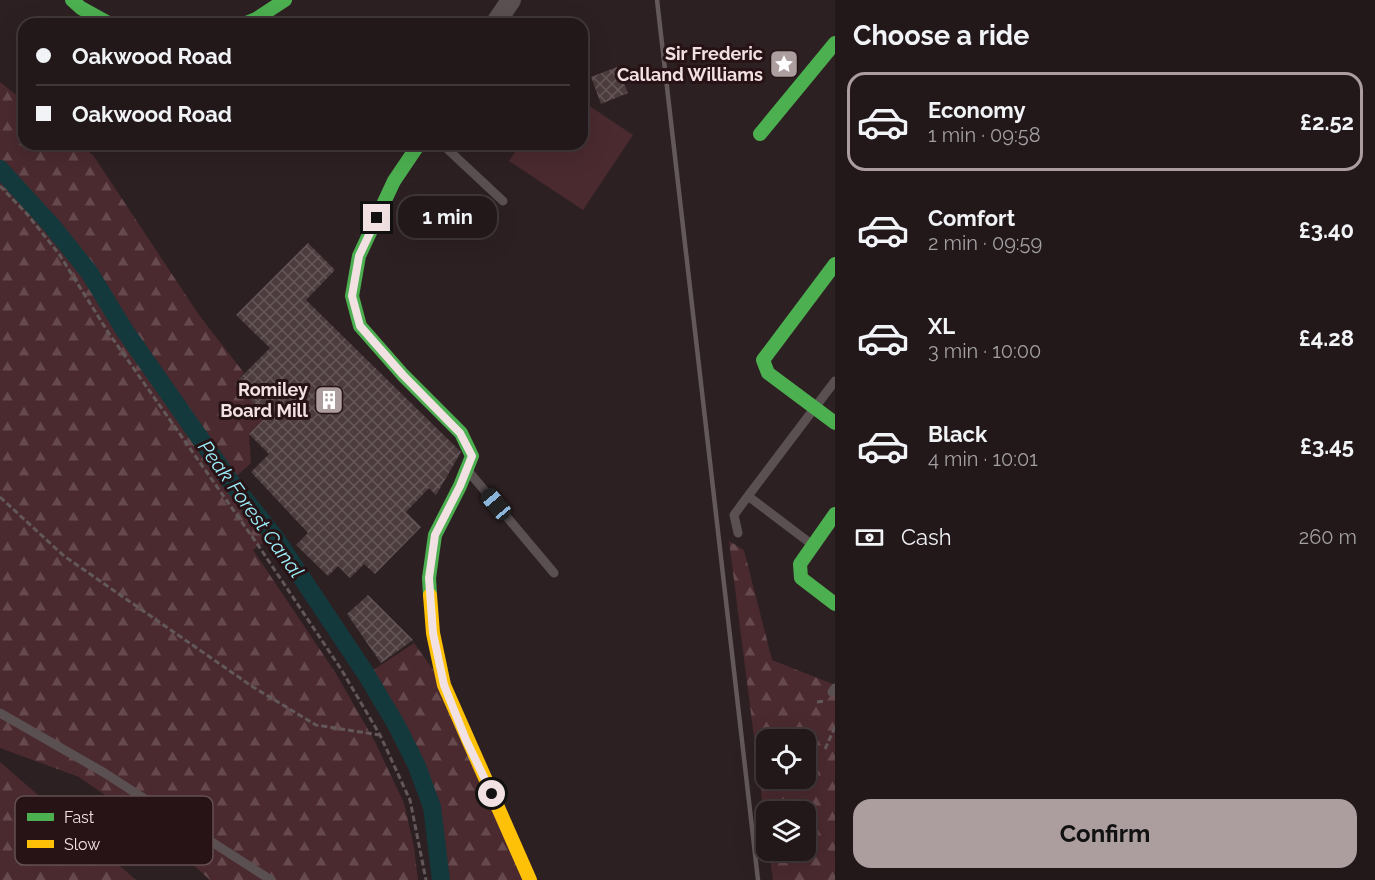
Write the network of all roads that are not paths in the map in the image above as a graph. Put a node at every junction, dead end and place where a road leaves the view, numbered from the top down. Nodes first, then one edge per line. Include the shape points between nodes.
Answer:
1 (285, 0) edge
2 (80, 3) edge
3 (101, 18) edge
4 (258, 18) edge
5 (835, 43) edge
6 (760, 134) dead end
7 (415, 150) edge
8 (448, 150) edge
9 (503, 201) dead end
10 (835, 264) edge
11 (835, 381) edge
12 (814, 408) junction
13 (835, 423) edge
14 (467, 469) junction
15 (748, 496) junction
16 (835, 514) edge
17 (738, 533) dead end
18 (812, 545) junction
19 (554, 573) dead end
20 (835, 604) edge
21 (0, 713) edge
22 (140, 796) edge
23 (213, 843) edge
24 (271, 880) edge
25 (530, 880) edge

1 - 4 street
2 - 3 street
5 - 6 street
7 - 14 street via 394,181 359,256 352,296 360,326 460,433 472,456
8 - 9 lane
10 - 12 street via 763,360 768,374
11 - 12 lane
12 - 13 street
12 - 15 lane
14 - 19 lane
14 - 25 street via 435,535 429,578 433,633 444,685
15 - 17 lane via 734,515
15 - 18 lane
16 - 18 street
18 - 20 street via 800,564 801,578
21 - 22 lane
23 - 24 lane

